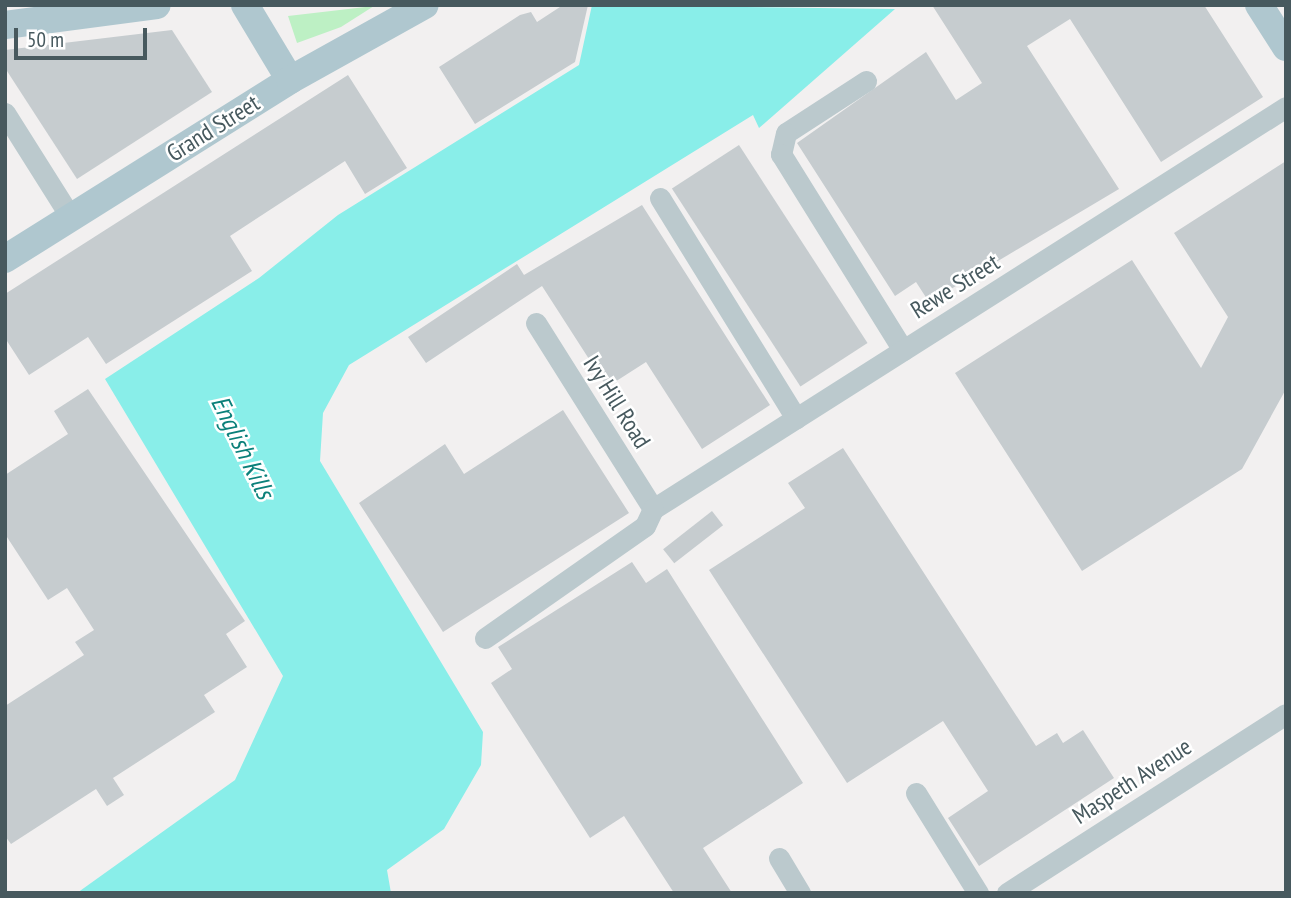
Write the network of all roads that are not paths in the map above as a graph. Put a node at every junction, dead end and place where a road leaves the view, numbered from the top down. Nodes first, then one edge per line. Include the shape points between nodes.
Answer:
1 (119, 5) edge
2 (157, 5) edge
3 (245, 5) edge
4 (425, 5) edge
5 (1259, 5) edge
6 (73, 17) junction
7 (5, 25) edge
8 (1286, 47) edge
9 (290, 80) junction
10 (866, 81) dead end
11 (1286, 107) edge
12 (5, 113) edge
13 (660, 198) dead end
14 (71, 218) junction
15 (5, 259) edge
16 (536, 323) dead end
17 (903, 350) junction
18 (796, 418) junction
19 (653, 509) junction
20 (485, 638) dead end
21 (1286, 713) edge
22 (916, 793) dead end
23 (779, 858) dead end
24 (800, 893) edge
25 (978, 893) edge
26 (1007, 893) edge

1 - 6 main road
2 - 6 main road
3 - 9 main road
4 - 9 main road, Grand Street
5 - 8 main road
6 - 7 main road
9 - 14 main road, Grand Street
10 - 17 street via 786,133 781,154
11 - 17 street, Rewe Street
12 - 14 street
13 - 18 street
14 - 15 main road, Grand Street
16 - 19 street, Ivy Hill Road
17 - 18 street, Rewe Street
18 - 19 street, Rewe Street
19 - 20 street, Rewe Street via 645,526
21 - 26 street, Maspeth Avenue
22 - 25 street
23 - 24 street

